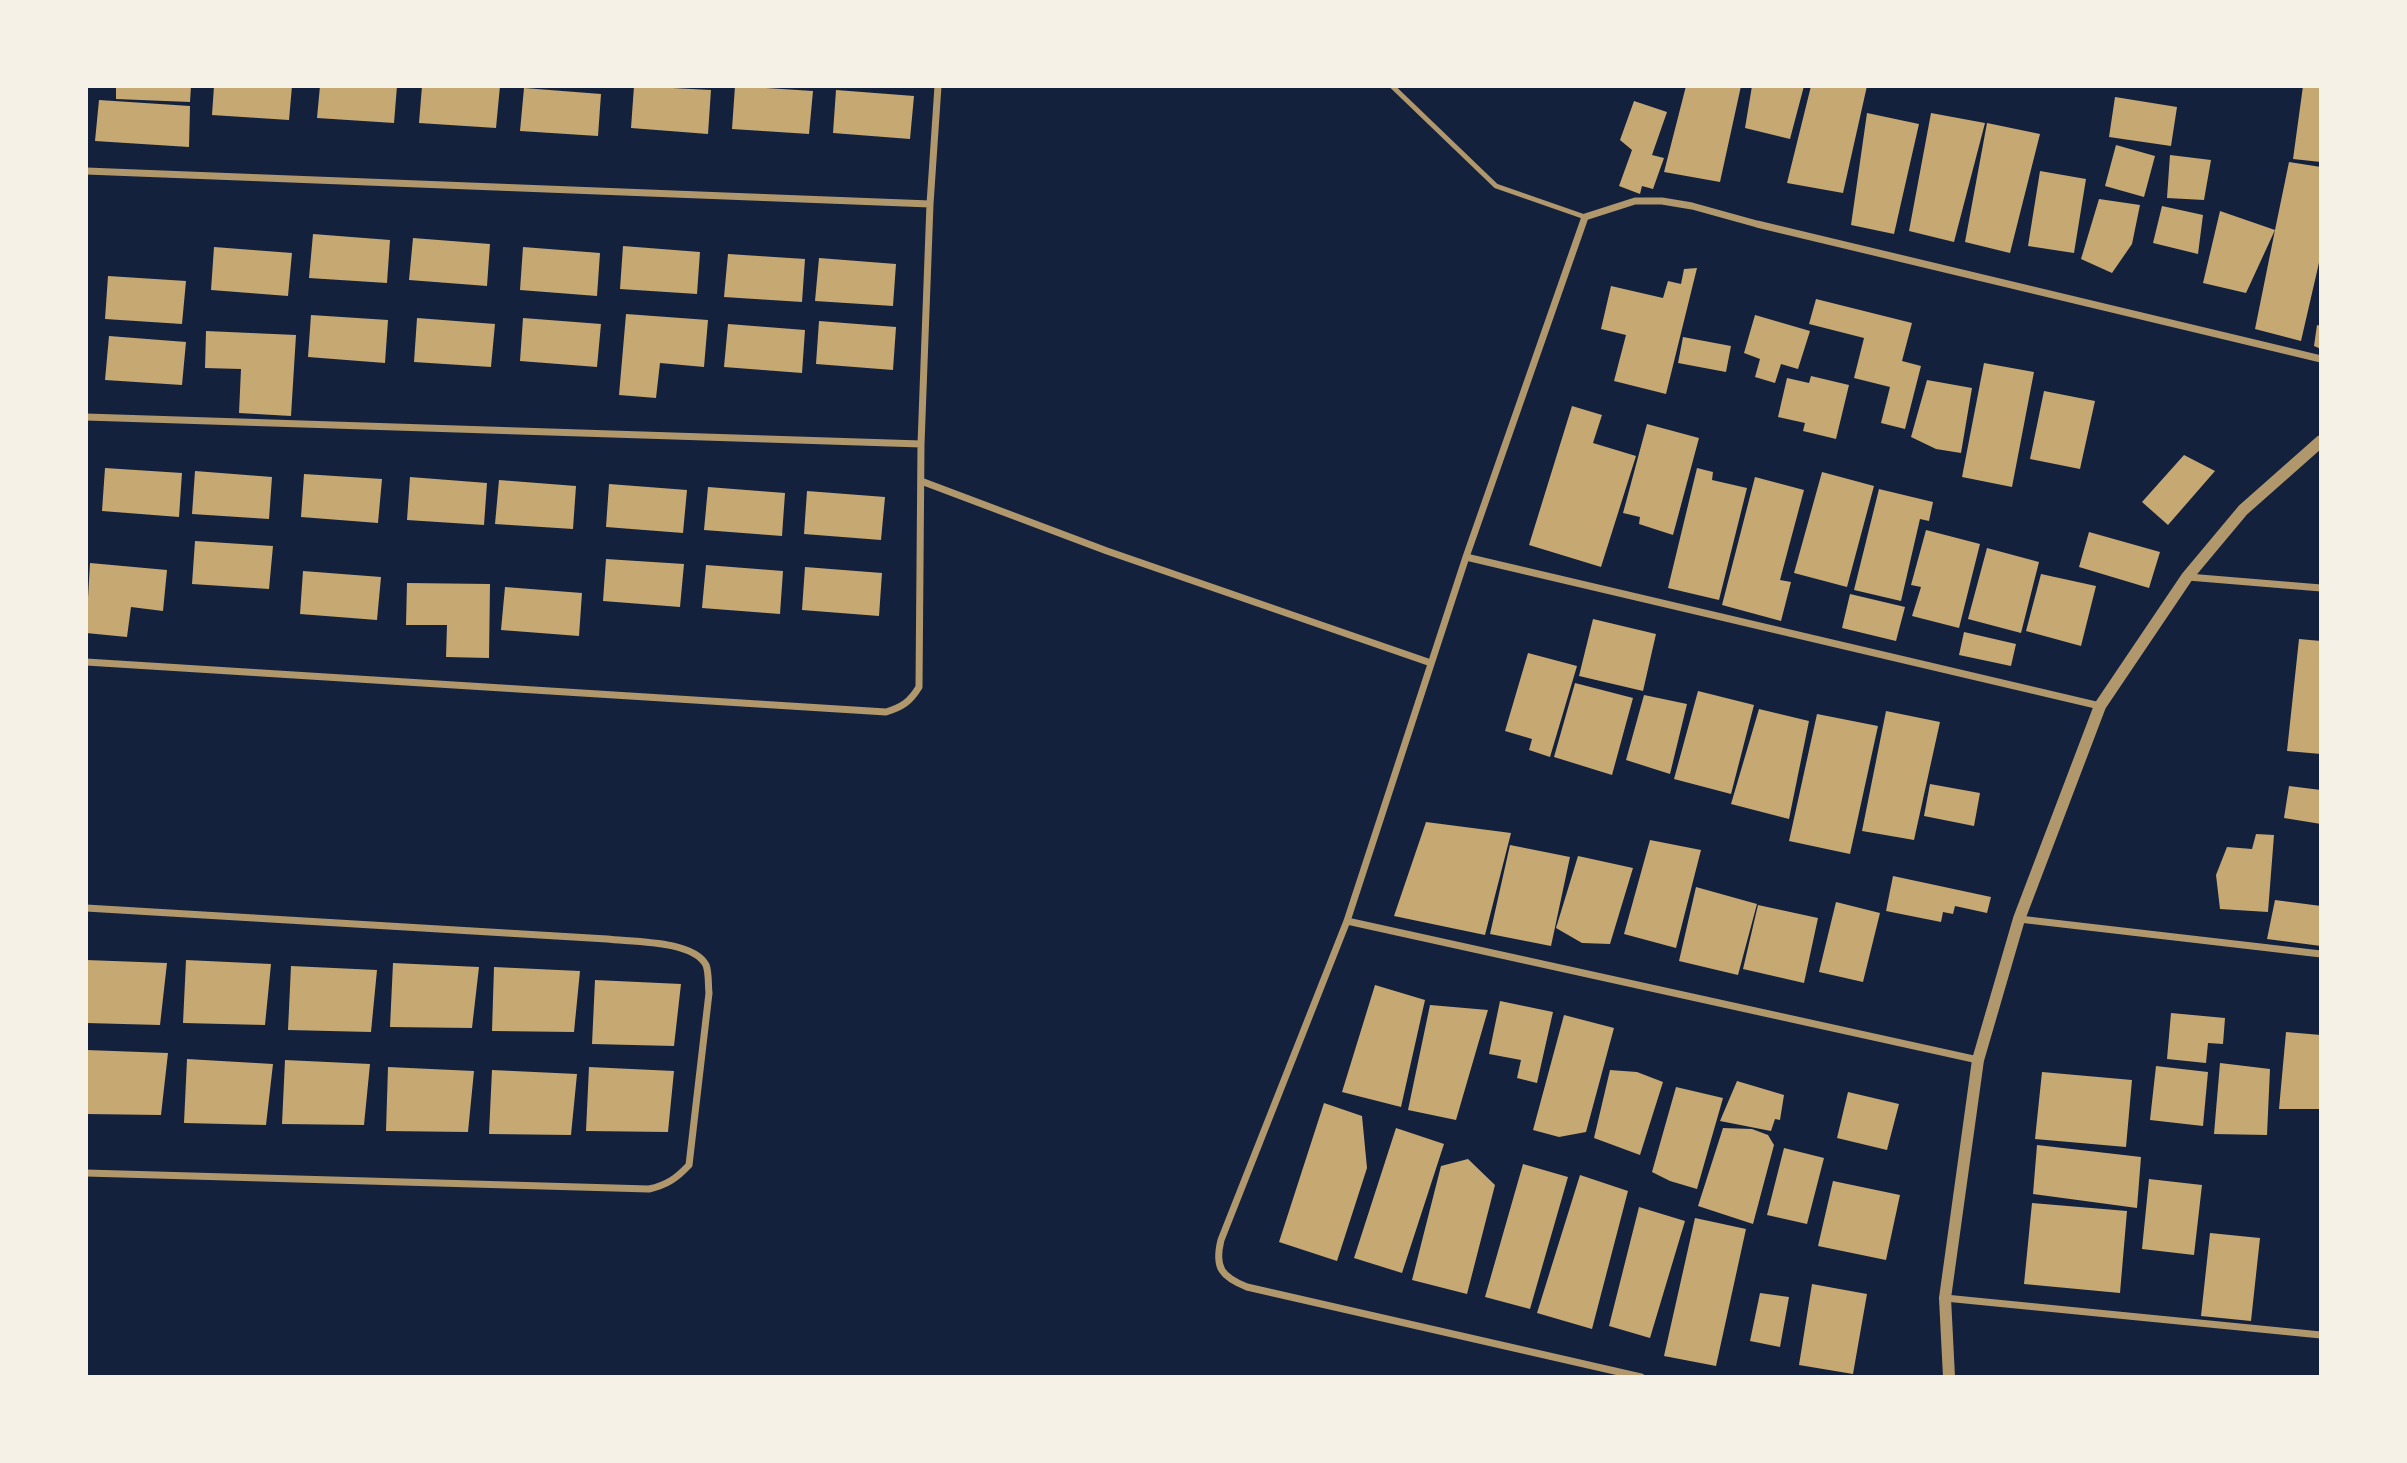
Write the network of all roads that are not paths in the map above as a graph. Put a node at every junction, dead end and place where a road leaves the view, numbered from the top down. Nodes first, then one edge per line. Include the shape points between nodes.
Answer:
1 (938, 86) edge
2 (1392, 86) edge
3 (86, 171) edge
4 (930, 204) junction
5 (1585, 217) junction
6 (2321, 359) edge
7 (86, 417) edge
8 (2321, 441) edge
9 (921, 444) junction
10 (921, 481) junction
11 (1466, 557) junction
12 (2187, 577) junction
13 (2321, 589) edge
14 (86, 662) edge
15 (1430, 663) junction
16 (2100, 706) junction
17 (86, 908) edge
18 (2019, 919) junction
19 (1347, 920) junction
20 (2321, 954) edge
21 (1978, 1060) junction
22 (86, 1173) edge
23 (1945, 1298) junction
24 (2321, 1335) edge
25 (1641, 1377) edge
26 (1949, 1377) edge

1 - 4 street
2 - 5 lane via 1496,186
3 - 4 street
4 - 9 street
5 - 6 street via 1635,201 1692,205
5 - 11 street
7 - 9 street
8 - 12 street via 2243,510
9 - 10 street
10 - 14 street via 919,687 901,708 886,712
10 - 15 street
11 - 15 street
11 - 16 street
12 - 13 street
12 - 16 street
15 - 19 street
16 - 18 street
17 - 22 street via 677,946 706,965 709,993 689,1165 662,1186
18 - 20 street
18 - 21 street
19 - 21 street
19 - 25 street via 1221,1240 1217,1255 1221,1270 1247,1287
21 - 23 street
23 - 24 street
23 - 26 street

